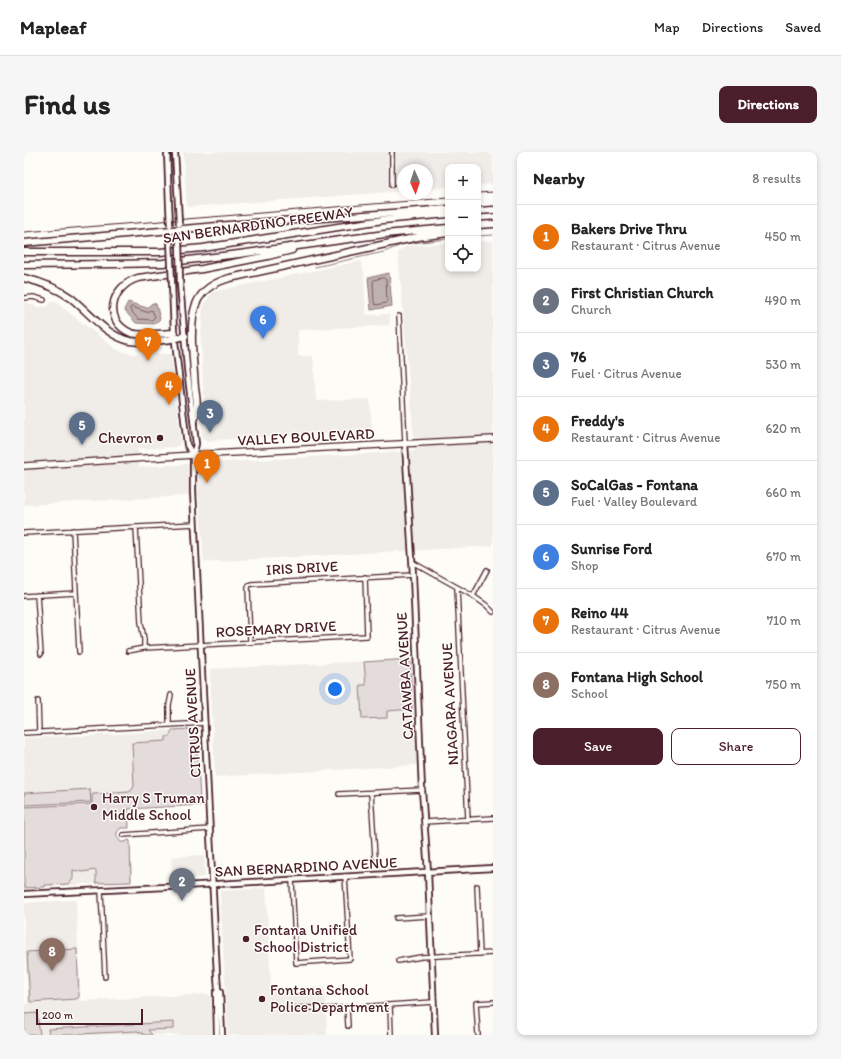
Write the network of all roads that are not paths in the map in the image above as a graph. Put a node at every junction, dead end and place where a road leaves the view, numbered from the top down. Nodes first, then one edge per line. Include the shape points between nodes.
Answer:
1 (167, 152) edge
2 (175, 152) edge
3 (392, 152) edge
4 (392, 185) dead end
5 (445, 209) edge
6 (493, 210) edge
7 (481, 211) edge
8 (445, 214) edge
9 (493, 224) edge
10 (481, 225) edge
11 (179, 227) junction
12 (170, 228) junction
13 (445, 228) edge
14 (445, 233) edge
15 (326, 242) junction
16 (24, 243) edge
17 (24, 252) edge
18 (24, 265) edge
19 (24, 278) edge
20 (24, 298) edge
21 (44, 300) dead end
22 (399, 316) dead end
23 (175, 336) junction
24 (185, 336) junction
25 (194, 421) junction
26 (493, 438) edge
27 (405, 443) junction
28 (192, 455) junction
29 (24, 466) edge
30 (195, 524) junction
31 (136, 527) junction
32 (73, 530) junction
33 (24, 533) edge
34 (412, 562) junction
35 (487, 570) dead end
36 (413, 575) junction
37 (364, 578) junction
38 (457, 588) junction
39 (76, 593) junction
40 (37, 595) junction
41 (24, 596) edge
42 (473, 596) junction
43 (493, 612) edge
44 (250, 642) junction
45 (201, 645) junction
46 (144, 648) junction
47 (128, 651) dead end
48 (79, 652) dead end
49 (41, 654) dead end
50 (171, 695) dead end
51 (38, 701) dead end
52 (205, 723) junction
53 (169, 725) junction
54 (39, 732) junction
55 (24, 733) edge
56 (422, 790) junction
57 (371, 793) junction
58 (339, 794) dead end
59 (493, 818) edge
60 (468, 820) junction
61 (424, 822) junction
62 (210, 830) junction
63 (123, 835) dead end
64 (375, 857) dead end
65 (493, 868) edge
66 (428, 872) junction
67 (345, 876) junction
68 (292, 880) junction
69 (212, 884) junction
70 (477, 886) dead end
71 (101, 891) junction
72 (24, 894) edge
73 (429, 916) junction
74 (396, 918) dead end
75 (493, 953) edge
76 (480, 954) junction
77 (431, 956) junction
78 (398, 961) dead end
79 (105, 977) dead end
80 (218, 990) junction
81 (434, 1002) junction
82 (493, 1002) edge
83 (390, 1005) junction
84 (347, 1007) junction
85 (296, 1008) dead end
86 (348, 1026) dead end
87 (218, 1035) edge
88 (222, 1035) edge
89 (391, 1035) edge
90 (435, 1035) edge
91 (478, 1035) edge

1 - 12 main road, CITRUS AVENUE, bridge
2 - 11 main road, CITRUS AVENUE, bridge
3 - 4 street
5 - 11 highway
6 - 7 highway
8 - 17 highway, SAN BERNARDINO FREEWAY via 383,220 239,243 160,252
9 - 10 highway
11 - 12 highway
11 - 24 main road, CITRUS AVENUE, bridge via 180,284
12 - 16 highway
12 - 23 main road, CITRUS AVENUE, bridge
13 - 15 highway, SAN BERNARDINO FREEWAY
14 - 25 highway via 230,278 212,285 198,300 192,317 197,409
15 - 18 highway, SAN BERNARDINO FREEWAY via 163,263
15 - 23 highway via 202,269 141,277 121,288 114,299 114,309 117,321 125,330 140,335
19 - 23 highway via 62,292 119,338 136,342 164,341
20 - 21 street
22 - 27 street, CATAWBA AVENUE
23 - 24 highway
23 - 28 main road, CITRUS AVENUE via 187,445
24 - 25 main road, CITRUS AVENUE
25 - 28 main road, CITRUS AVENUE via 196,444
26 - 27 main road, VALLEY BOULEVARD
27 - 28 main road, VALLEY BOULEVARD
27 - 34 main road, CATAWBA AVENUE
28 - 29 main road, VALLEY BOULEVARD
28 - 30 main road, CITRUS AVENUE
30 - 31 street
30 - 45 main road, CITRUS AVENUE
31 - 32 street
31 - 46 street
32 - 33 street
32 - 39 street
34 - 36 main road, CATAWBA AVENUE
34 - 38 street
35 - 42 street
36 - 37 street, IRIS DRIVE
36 - 56 main road, CATAWBA AVENUE
37 - 44 street, IRIS DRIVE via 249,585
37 - 44 street, ROSEMARY DRIVE via 367,636
38 - 42 street
38 - 60 street, NIAGARA AVENUE
39 - 40 street
39 - 48 street
40 - 41 street
40 - 49 street
42 - 43 street
44 - 45 street, ROSEMARY DRIVE
45 - 46 street, ROSEMARY DRIVE
45 - 52 main road, CITRUS AVENUE
46 - 47 street, ROSEMARY DRIVE
50 - 53 street
51 - 54 street
52 - 53 street
52 - 62 main road, CITRUS AVENUE
53 - 54 street
54 - 55 street
56 - 57 street
56 - 61 main road, CATAWBA AVENUE
57 - 58 street
57 - 64 street
59 - 60 street
60 - 61 street
61 - 66 main road, CATAWBA AVENUE
62 - 63 street
62 - 69 main road, CITRUS AVENUE
65 - 66 main road, SAN BERNARDINO AVENUE
66 - 67 main road, SAN BERNARDINO AVENUE
66 - 73 main road, CATAWBA AVENUE
67 - 68 main road, SAN BERNARDINO AVENUE
67 - 68 street via 350,959 296,963
68 - 69 main road, SAN BERNARDINO AVENUE
69 - 71 main road, SAN BERNARDINO AVENUE
69 - 80 main road, CITRUS AVENUE
70 - 76 street
71 - 72 main road, SAN BERNARDINO AVENUE
71 - 79 street
73 - 74 street
73 - 77 main road, CATAWBA AVENUE
75 - 76 street
76 - 77 street
77 - 78 street
77 - 81 main road, CATAWBA AVENUE
80 - 87 main road, CITRUS AVENUE
80 - 88 main road, CITRUS AVENUE
81 - 83 street
81 - 90 main road, CATAWBA AVENUE
82 - 91 street via 476,1003
83 - 84 street
83 - 89 street
84 - 85 street
84 - 86 street

